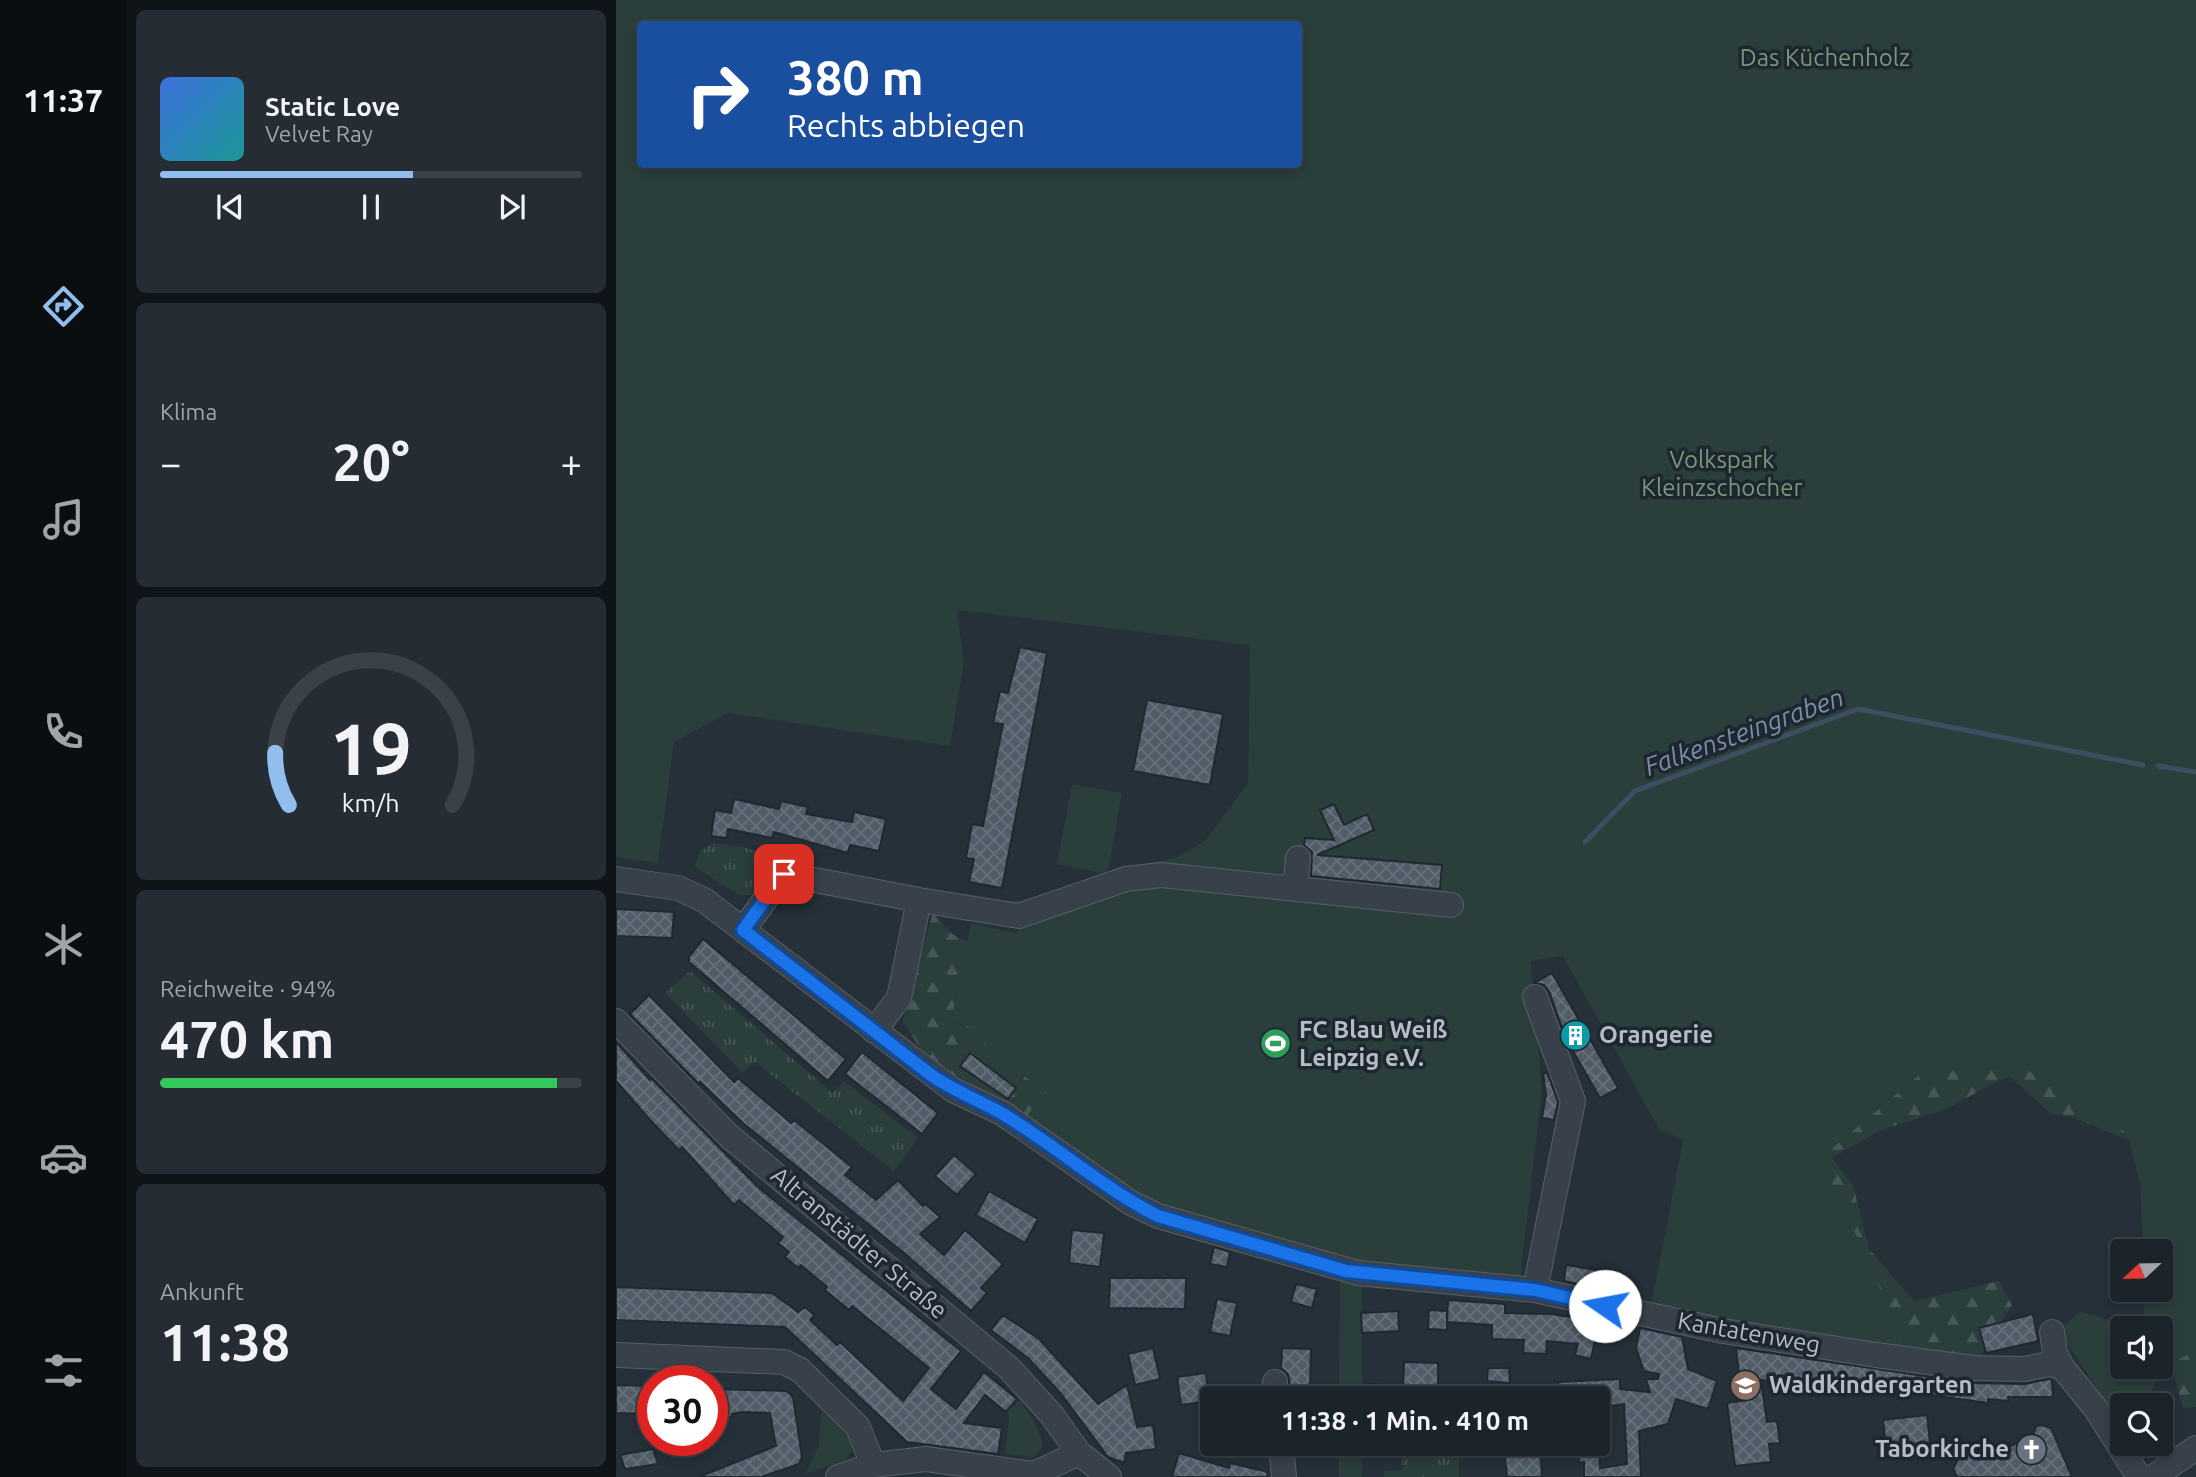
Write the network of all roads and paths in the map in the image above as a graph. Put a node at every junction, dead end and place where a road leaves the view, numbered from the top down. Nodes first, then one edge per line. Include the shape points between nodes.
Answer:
1 (1298, 858) dead end
2 (616, 879) edge
3 (1296, 889) junction
4 (919, 900) junction
5 (1451, 905) dead end
6 (743, 930) junction
7 (1535, 997) dead end
8 (616, 1021) edge
9 (874, 1031) junction
10 (1535, 1290) junction
11 (2052, 1332) dead end
12 (616, 1354) edge
13 (2062, 1367) junction
14 (2196, 1448) edge
15 (1282, 1456) edge
16 (1080, 1465) edge
17 (886, 1468) edge
18 (838, 1477) edge
19 (1109, 1477) edge
20 (1284, 1477) edge
21 (2139, 1477) edge
22 (2153, 1477) edge

1 - 3 street
2 - 6 street, Kantatenweg via 692,893
3 - 4 street via 1161,875 1126,879 1019,916
3 - 5 street
4 - 6 street via 784,874
4 - 9 street via 899,998
6 - 9 street, Kantatenweg
7 - 10 street via 1573,1101
8 - 16 street, Altranstädter Straße via 729,1136 1009,1368 1051,1414
9 - 10 street, Kantatenweg via 953,1090 1002,1113 1131,1203 1158,1216 1346,1271
10 - 13 street, Kantatenweg via 1723,1331 1875,1355 1972,1368
11 - 13 street
12 - 17 street via 784,1362 800,1370 858,1427
13 - 21 street via 2096,1409
14 - 22 street
15 - 20 street
16 - 17 street via 1034,1474 926,1459
16 - 19 street, Altranstädter Straße
17 - 18 street

